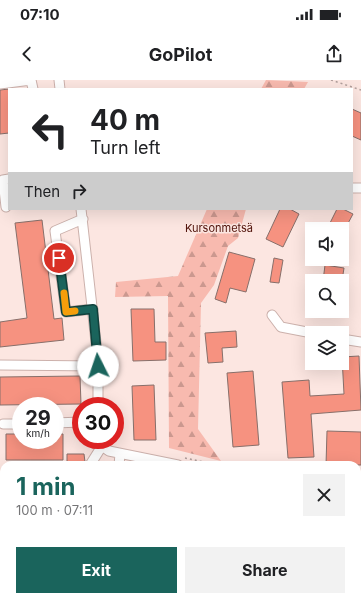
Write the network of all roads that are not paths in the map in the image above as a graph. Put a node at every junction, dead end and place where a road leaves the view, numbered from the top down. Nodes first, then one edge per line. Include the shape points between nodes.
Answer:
1 (0, 84) edge
2 (33, 88) edge
3 (4, 180) edge
4 (5, 207) edge
5 (81, 210) edge
6 (83, 219) junction
7 (93, 309) junction
8 (272, 316) dead end
9 (305, 332) edge
10 (349, 341) edge
11 (361, 342) edge
12 (0, 365) edge
13 (98, 366) junction
14 (98, 397) edge
15 (3, 424) dead end
16 (12, 424) edge
17 (97, 449) edge
18 (107, 449) edge
19 (120, 454) junction
20 (92, 461) edge
21 (119, 461) edge
22 (157, 461) edge

1 - 2 street via 31,80
3 - 4 street
5 - 6 street
6 - 7 street
6 - 7 street via 55,231 66,312
7 - 13 street
8 - 9 street via 281,327
10 - 11 street
12 - 13 street
13 - 14 street
15 - 16 street
17 - 20 street
18 - 19 street
19 - 21 street
19 - 22 street

